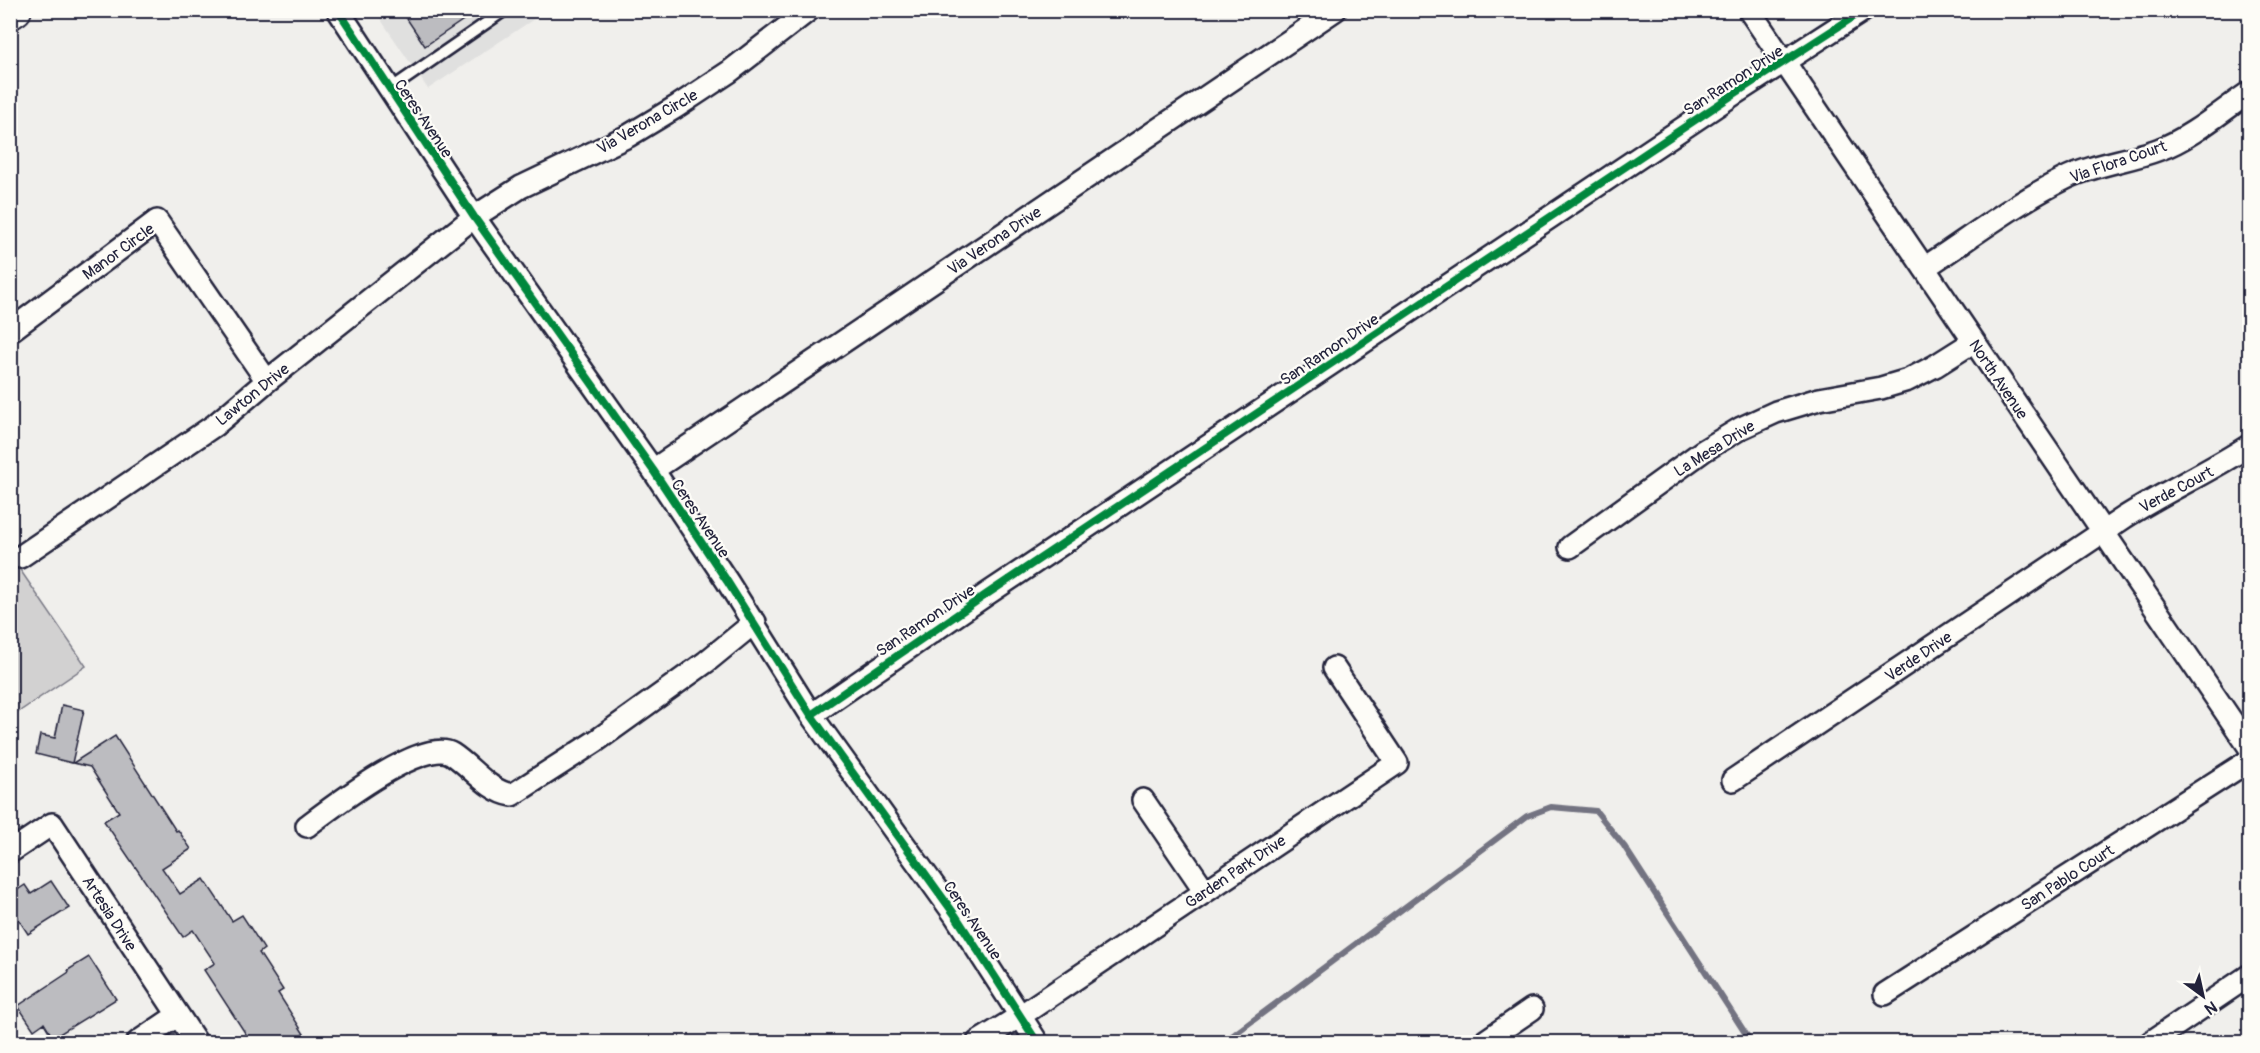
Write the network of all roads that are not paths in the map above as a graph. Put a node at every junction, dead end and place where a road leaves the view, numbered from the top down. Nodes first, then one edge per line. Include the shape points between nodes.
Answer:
1 (16, 10) edge
2 (338, 10) edge
3 (505, 10) edge
4 (809, 10) edge
5 (1335, 10) edge
6 (1749, 10) edge
7 (1864, 10) edge
8 (10, 14) edge
9 (1784, 62) junction
10 (389, 90) junction
11 (2250, 92) edge
12 (474, 217) junction
13 (1924, 268) junction
14 (10, 331) edge
15 (1973, 342) junction
16 (267, 381) junction
17 (2250, 445) edge
18 (652, 470) junction
19 (2102, 532) junction
20 (1570, 548) dead end
21 (20, 557) dead end
22 (755, 622) junction
23 (1334, 668) dead end
24 (811, 715) junction
25 (2250, 748) edge
26 (2250, 760) edge
27 (1733, 780) dead end
28 (1143, 800) dead end
29 (307, 826) dead end
30 (10, 852) edge
31 (1205, 891) junction
32 (2250, 975) edge
33 (1885, 994) dead end
34 (1532, 1009) dead end
35 (178, 1015) junction
36 (1020, 1016) junction
37 (138, 1042) edge
38 (196, 1042) edge
39 (978, 1042) edge
40 (1037, 1042) edge
41 (1484, 1042) edge
42 (2151, 1042) edge

1 - 8 main road
2 - 10 street, Ceres Avenue
3 - 10 lane
4 - 12 street, Via Verona Circle via 676,107
5 - 18 street, Via Verona Drive
6 - 9 street, North Avenue
7 - 9 street, San Ramon Drive
9 - 13 street, North Avenue
9 - 24 street, San Ramon Drive
10 - 12 street, Ceres Avenue
11 - 13 street, Via Flora Court via 2163,148 2076,174 2038,192
12 - 16 street, Lawton Drive
12 - 18 street, Ceres Avenue
13 - 15 street, North Avenue
14 - 16 street, Manor Circle via 157,221
15 - 19 street, North Avenue
15 - 20 street, La Mesa Drive via 1908,380 1819,399 1742,428 1703,451
16 - 21 street, Lawton Drive via 215,425
17 - 19 street, Verde Court
18 - 22 street, Ceres Avenue
19 - 25 street, North Avenue
19 - 27 street, Verde Drive
22 - 24 street, Ceres Avenue
22 - 29 street via 706,662 523,790 512,795 500,793 450,752 438,751 420,754 394,767
23 - 31 street, Garden Park Drive via 1397,763
24 - 36 street, Ceres Avenue via 955,915
26 - 33 street, San Pablo Court
28 - 31 street
30 - 35 street, Artesia Drive via 52,824
31 - 36 street, Garden Park Drive
32 - 42 street
34 - 41 street
35 - 37 street
35 - 38 street, Artesia Drive
36 - 39 street, Garden Park Drive
36 - 40 street, Ceres Avenue

